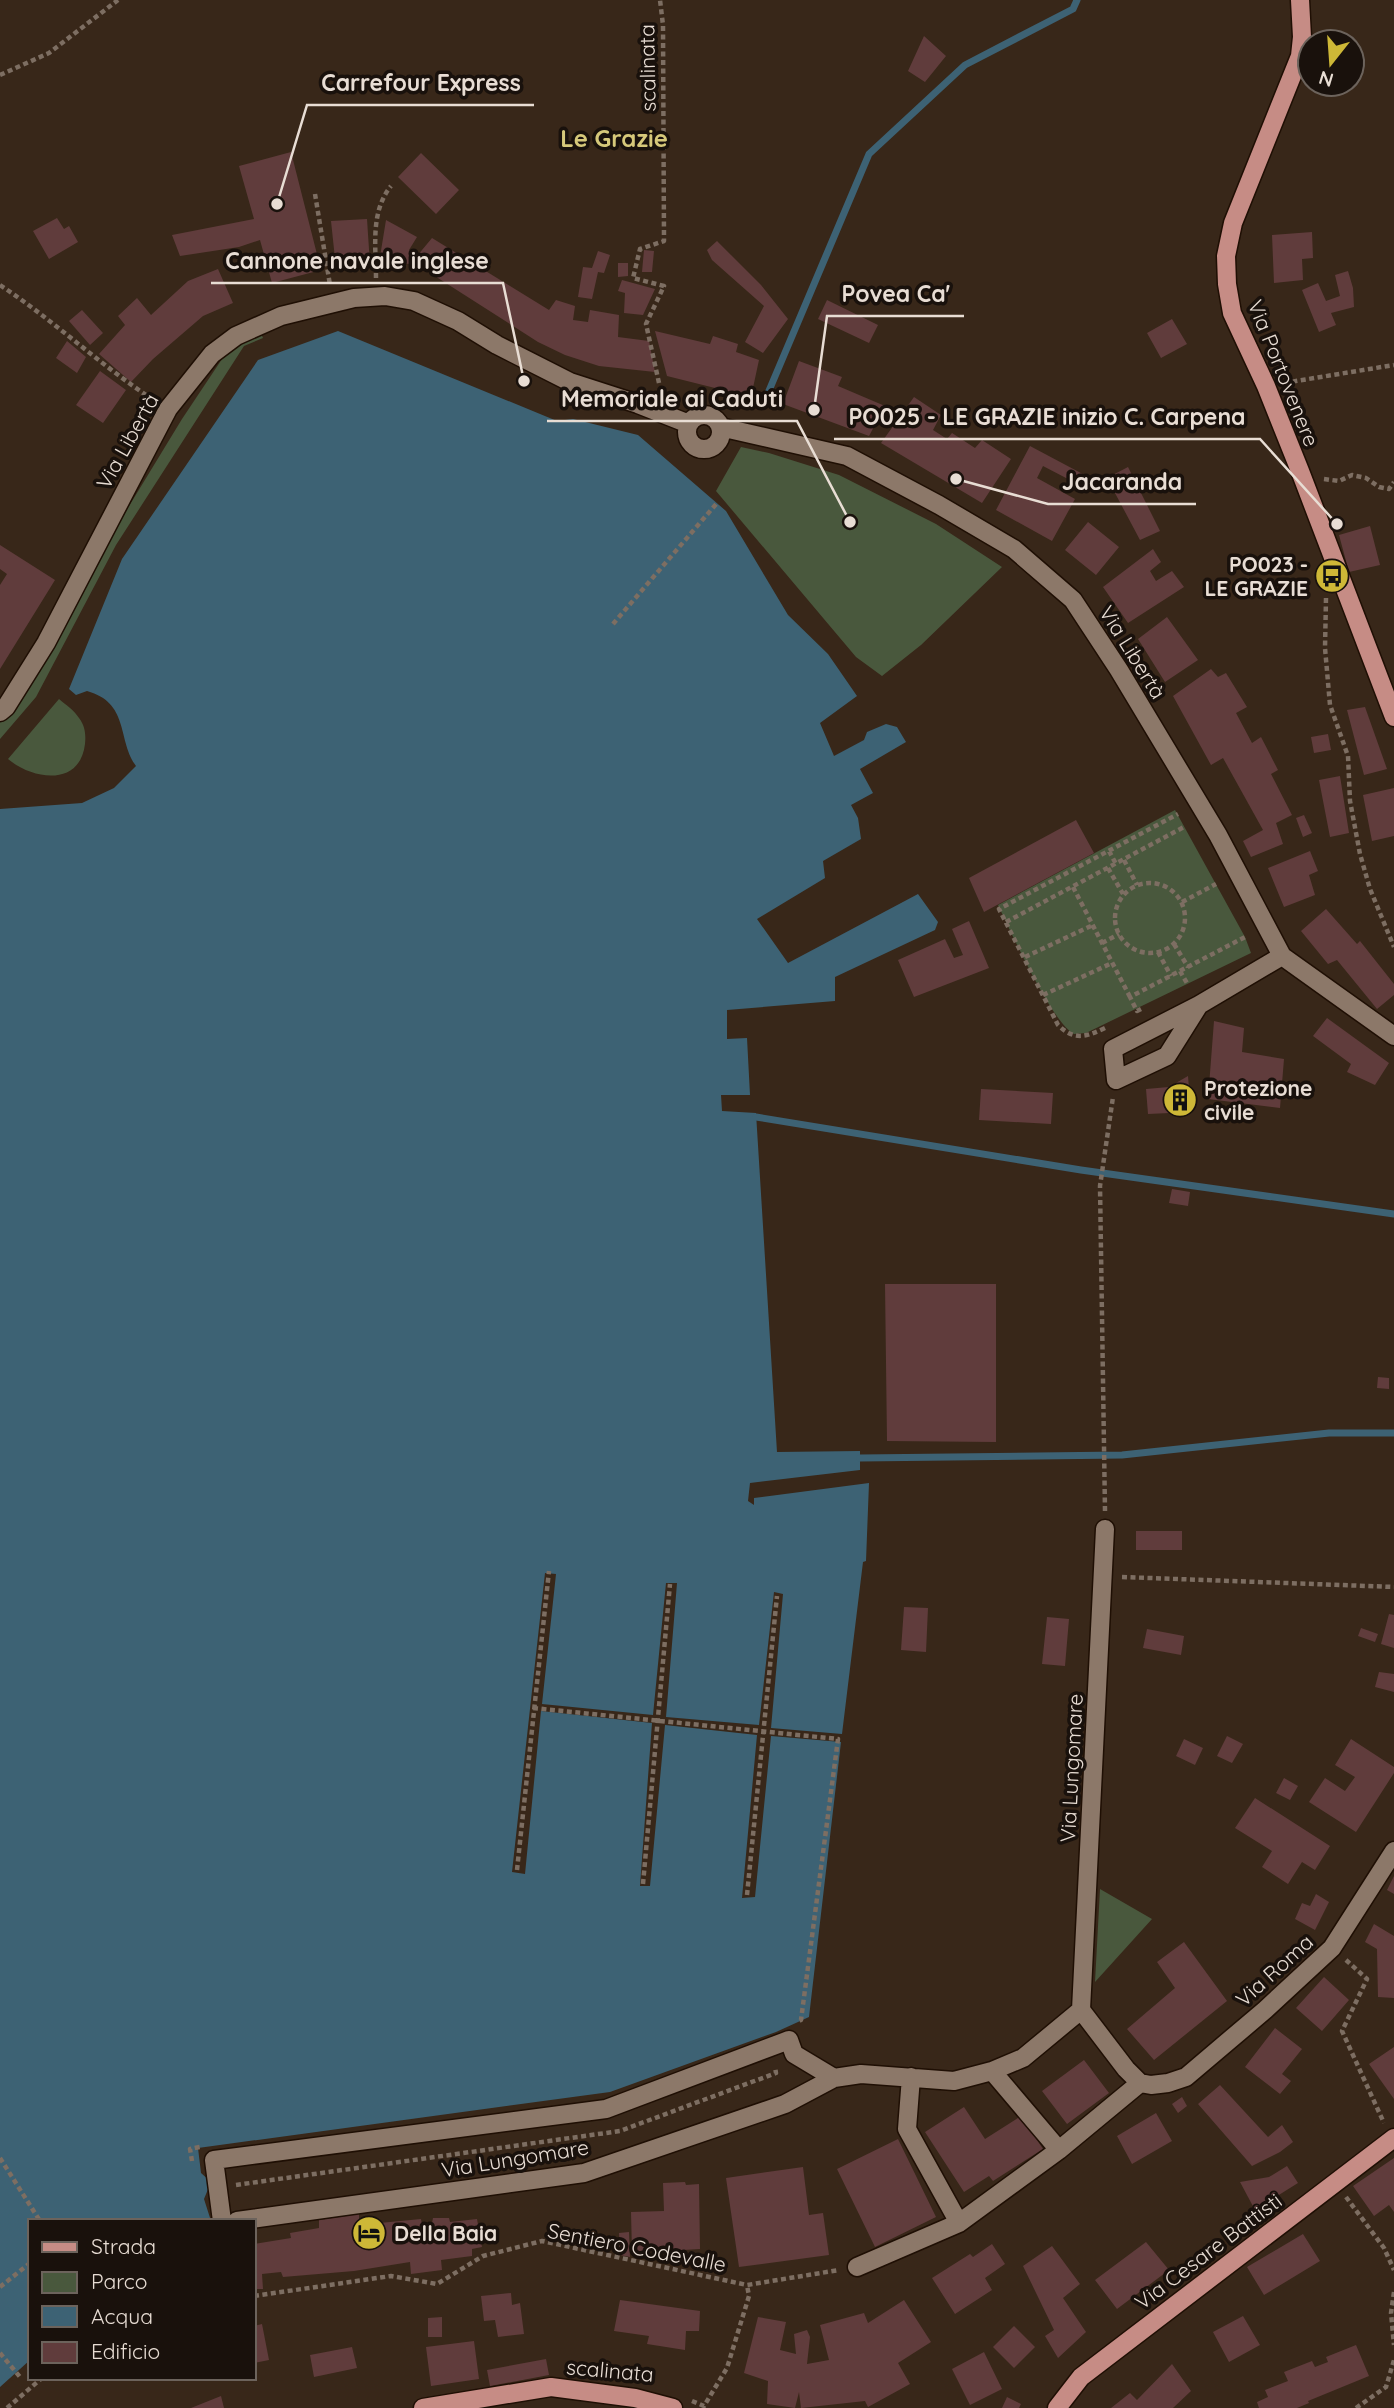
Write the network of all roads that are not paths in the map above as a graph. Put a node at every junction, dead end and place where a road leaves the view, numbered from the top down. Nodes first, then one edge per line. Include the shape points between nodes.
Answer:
1 (1300, 0) edge
2 (689, 424) junction
3 (720, 427) junction
4 (0, 712) edge
5 (1394, 716) edge
6 (1282, 956) junction
7 (1199, 1005) junction
8 (1394, 1036) edge
9 (1105, 1530) road end
10 (1394, 1851) edge
11 (1081, 2010) junction
12 (992, 2071) junction
13 (911, 2077) junction
14 (834, 2078) junction
15 (1145, 2084) junction
16 (1393, 2139) edge
17 (1059, 2150) junction
18 (222, 2219) edge
19 (251, 2219) edge
20 (959, 2224) junction
21 (857, 2267) road end
22 (680, 2403) edge
23 (423, 2408) edge
24 (1057, 2408) edge

1 - 5 main road, Via Portovenere via 1300,56 1233,223 1226,256 1227,284 1232,313 1266,386
2 - 3 street via 704,415 714,418
2 - 3 street via 688,439 701,449 717,443
2 - 4 street, Via Libertà via 569,382 414,301 376,297 281,316 212,354 167,409 46,643
3 - 6 street, Via Libertà via 846,456 1014,549 1073,600 1218,835
6 - 7 street
6 - 8 street, Via Libertà
7 - 7 street via 1113,1049 1116,1080 1167,1056
9 - 11 street, Via Lungomare
10 - 15 street, Via Roma via 1332,1948 1186,2077
11 - 12 street, Via Lungomare via 1023,2058
11 - 15 street via 1126,2069
12 - 13 street, Via Lungomare via 954,2081
12 - 17 street
13 - 14 street, Via Lungomare via 861,2074
13 - 20 street via 907,2129
14 - 18 street via 794,2054 789,2040 606,2109 214,2161
14 - 19 street, Via Lungomare via 785,2104 583,2173
15 - 17 street, Via Roma
16 - 24 main road, Via Cesare Battisti via 1081,2377
17 - 20 street, Via Roma
20 - 21 street, Via Roma
22 - 23 main road via 551,2387

